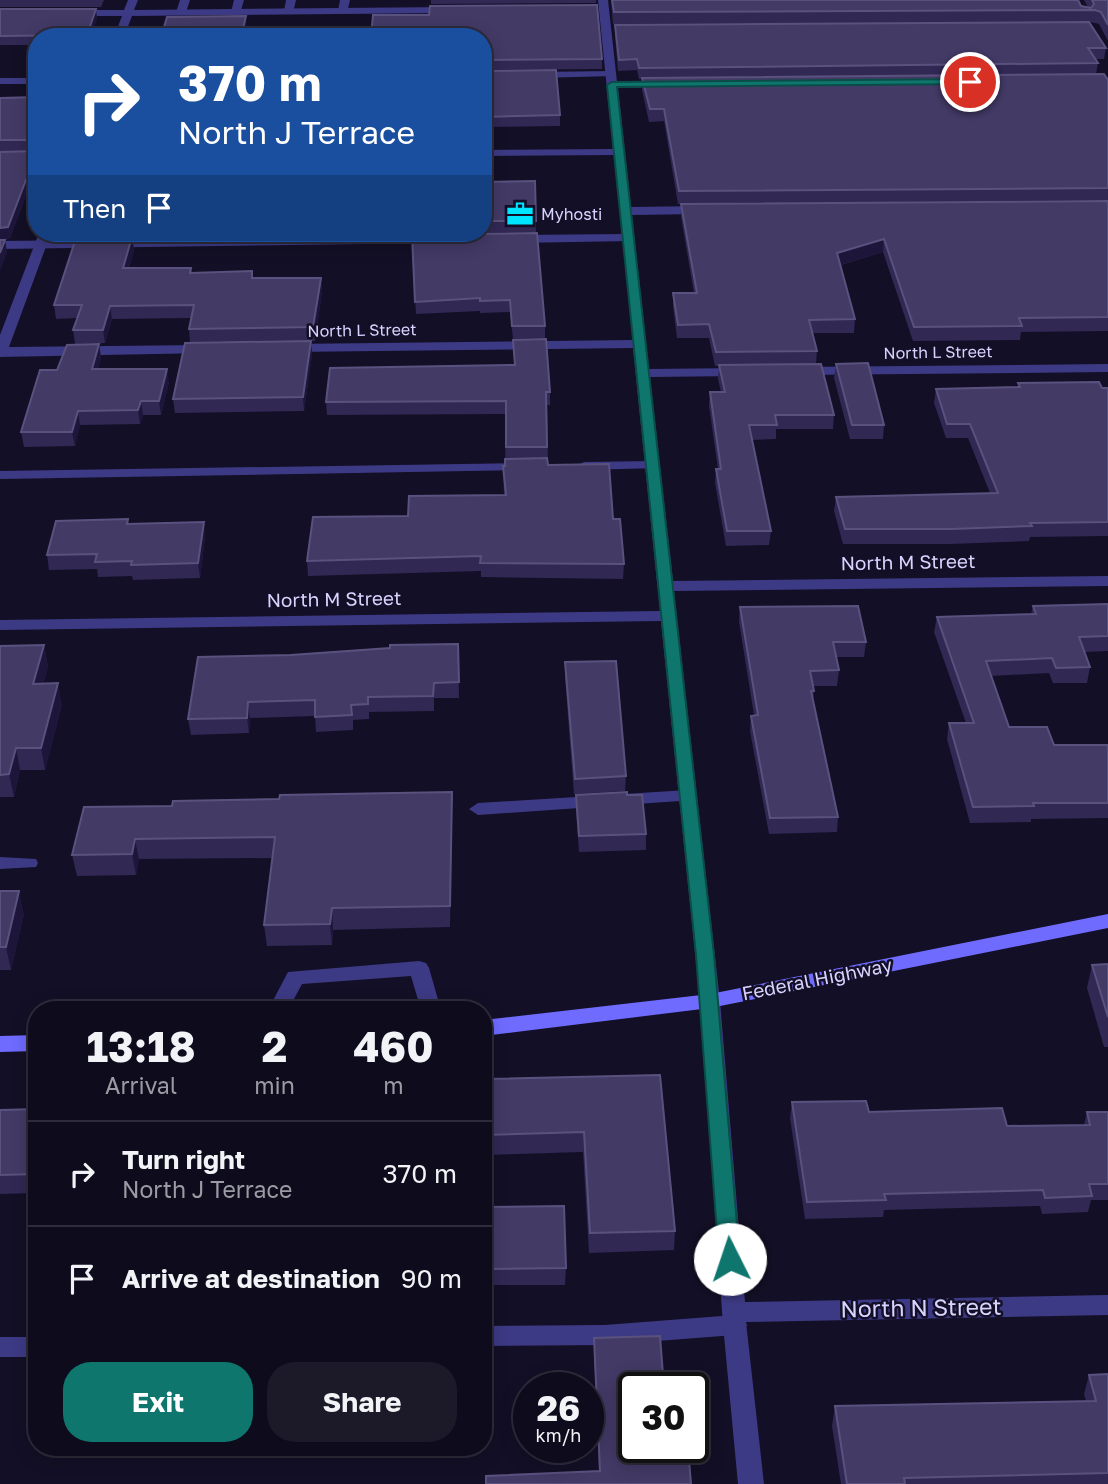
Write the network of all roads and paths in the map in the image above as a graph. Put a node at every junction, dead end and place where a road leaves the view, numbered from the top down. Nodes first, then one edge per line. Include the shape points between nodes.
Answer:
1 (133, 0) edge
2 (185, 0) edge
3 (239, 0) edge
4 (344, 5) edge
5 (290, 6) edge
6 (600, 6) edge
7 (463, 10) edge
8 (128, 12) junction
9 (181, 12) junction
10 (236, 12) junction
11 (64, 13) edge
12 (122, 28) edge
13 (523, 75) edge
14 (612, 79) junction
15 (0, 81) edge
16 (28, 81) edge
17 (681, 84) edge
18 (619, 152) junction
19 (492, 153) edge
20 (722, 210) edge
21 (626, 211) junction
22 (628, 238) junction
23 (495, 239) edge
24 (28, 241) edge
25 (42, 242) edge
26 (0, 245) edge
27 (640, 344) junction
28 (219, 348) edge
29 (273, 348) edge
30 (0, 351) edge
31 (1108, 368) edge
32 (780, 371) edge
33 (752, 372) edge
34 (643, 373) junction
35 (653, 465) junction
36 (539, 467) edge
37 (567, 467) edge
38 (0, 475) edge
39 (1108, 581) edge
40 (666, 586) junction
41 (669, 616) junction
42 (0, 625) edge
43 (688, 796) junction
44 (478, 808) dead end
45 (0, 863) edge
46 (29, 863) dead end
47 (1108, 921) edge
48 (710, 1000) junction
49 (283, 1001) edge
50 (428, 1001) edge
51 (492, 1027) edge
52 (28, 1043) edge
53 (0, 1044) edge
54 (1108, 1305) edge
55 (734, 1318) junction
56 (492, 1336) edge
57 (0, 1347) edge
58 (28, 1347) edge
59 (751, 1484) edge

1 - 8 street
2 - 9 street
3 - 10 street
4 - 5 street
4 - 7 street
5 - 10 street
6 - 14 street via 613,30
8 - 9 street
8 - 11 street
8 - 12 street
9 - 10 street
13 - 14 street
14 - 17 street
14 - 18 street
15 - 16 street
18 - 19 street
18 - 21 street
20 - 21 street
21 - 22 street
22 - 23 street
22 - 27 street
24 - 26 street
25 - 30 street
27 - 29 street, North L Street
27 - 34 street
28 - 30 street
31 - 32 street, North L Street
33 - 34 street
34 - 35 street
35 - 37 street
35 - 40 street
36 - 38 street
39 - 40 street, North M Street
40 - 41 street
41 - 42 street, North M Street
41 - 43 street
43 - 44 street
43 - 48 street
45 - 46 street
47 - 48 main road, Federal Highway
48 - 51 main road, Federal Highway
48 - 55 street
49 - 50 street via 295,977 419,968
52 - 53 main road
54 - 55 street, North N Street
55 - 56 street, North N Street via 605,1335
55 - 59 street
57 - 58 street

